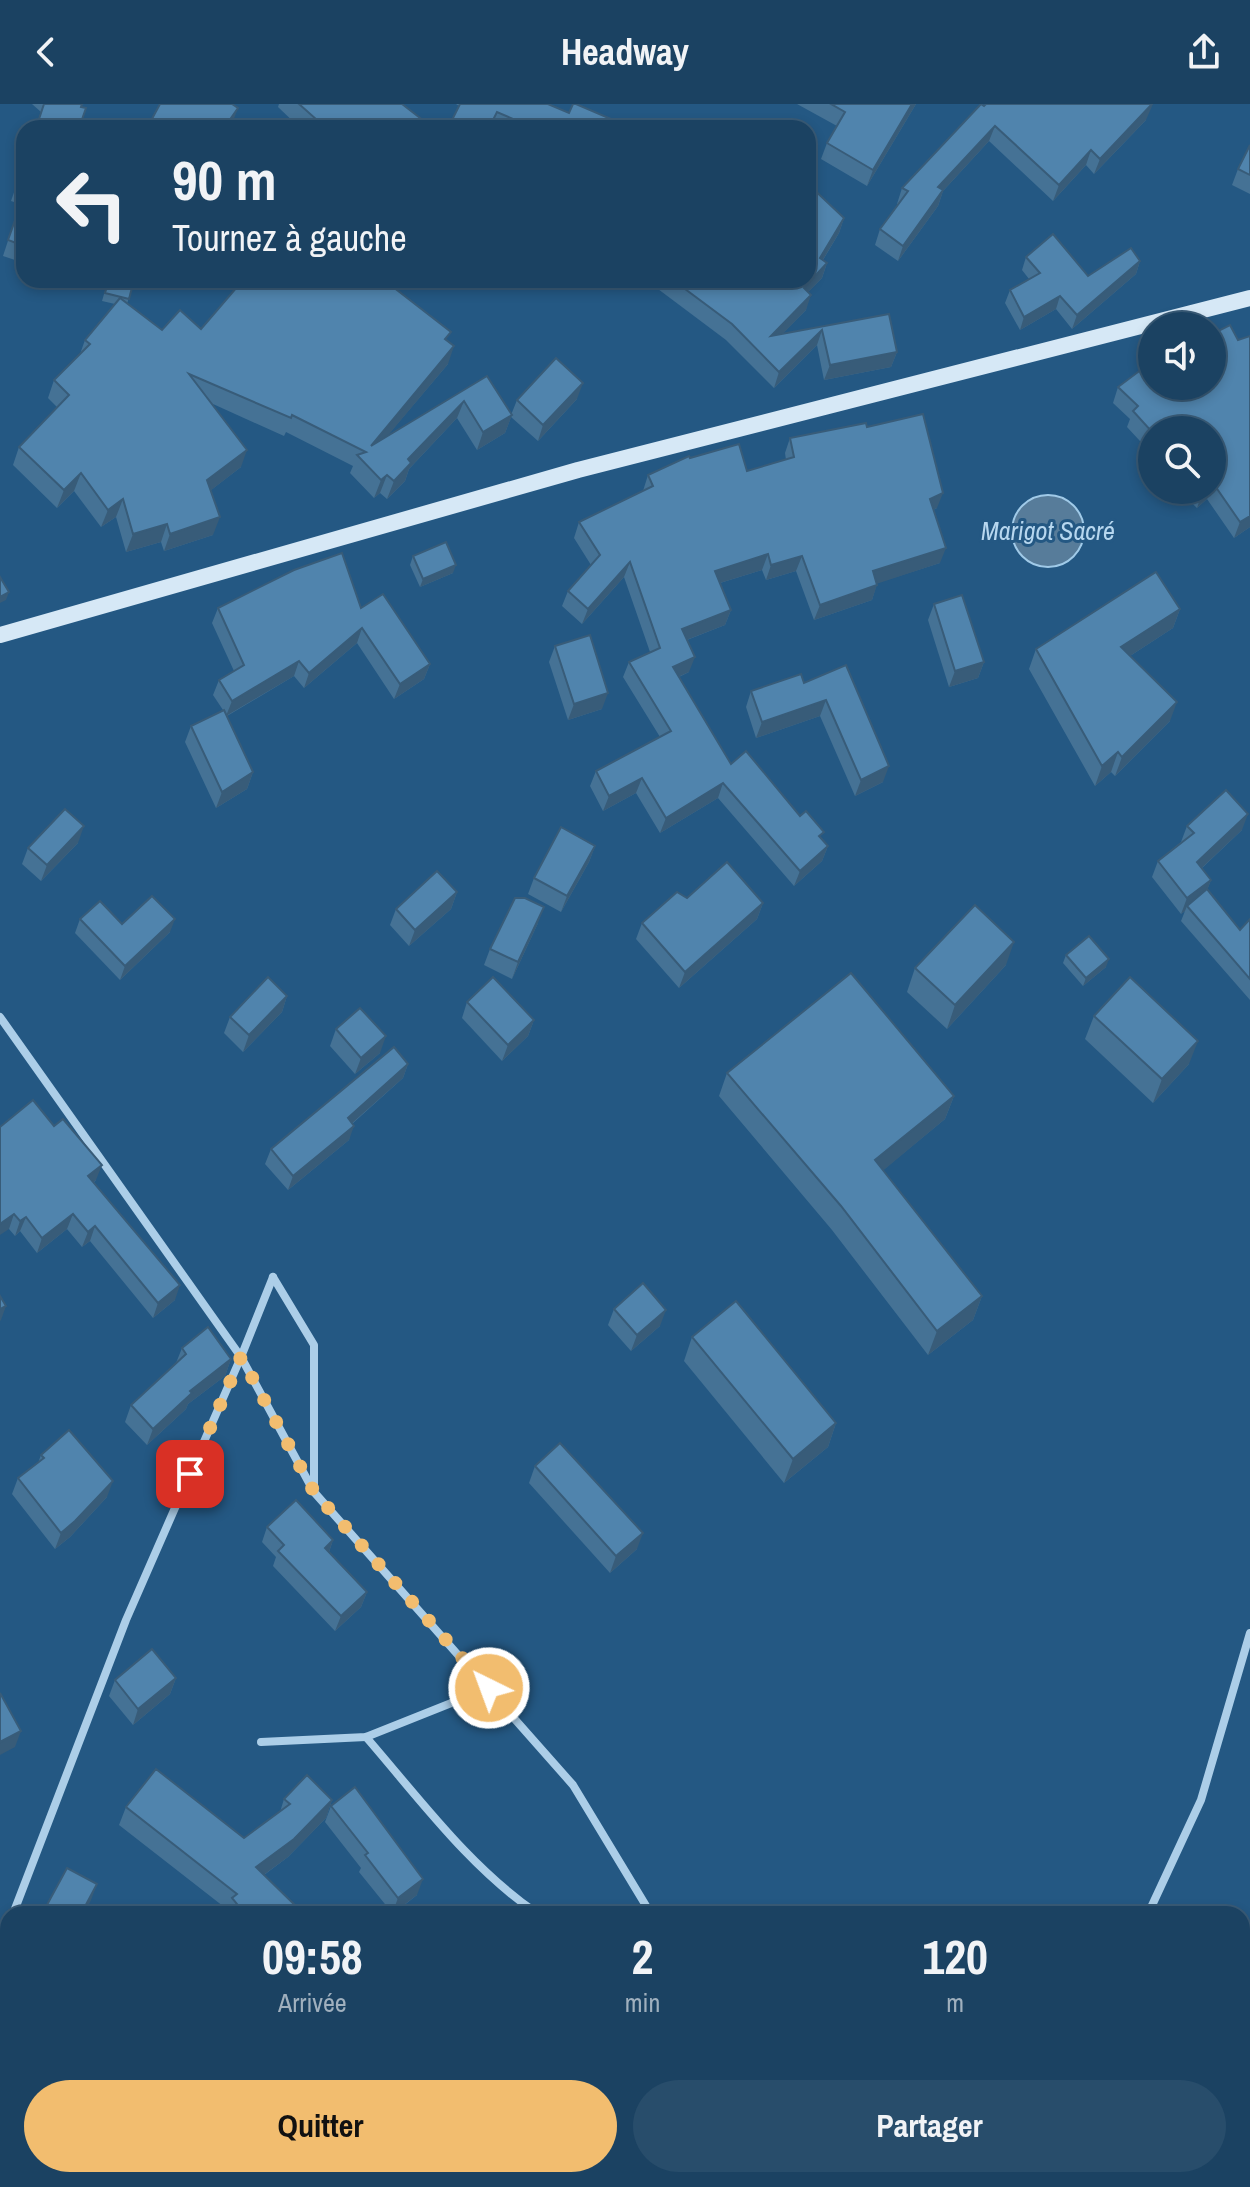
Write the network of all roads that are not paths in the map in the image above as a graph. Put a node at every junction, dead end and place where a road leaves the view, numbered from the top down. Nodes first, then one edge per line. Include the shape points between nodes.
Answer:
1 (1250, 298) edge
2 (0, 635) edge
3 (0, 1017) edge
4 (241, 1357) junction
5 (314, 1492) junction
6 (1250, 1633) edge
7 (489, 1688) junction
8 (366, 1737) junction
9 (261, 1742) dead end
10 (16, 1906) edge
11 (526, 1906) edge
12 (646, 1906) edge
13 (1152, 1906) edge

1 - 2 main road via 578,470
3 - 4 street
4 - 5 street
4 - 5 street via 273,1277 314,1345
4 - 10 street via 126,1620
5 - 7 street
6 - 13 street via 1201,1800
7 - 8 street
7 - 12 street via 573,1785
8 - 9 street
8 - 11 street via 482,1869

